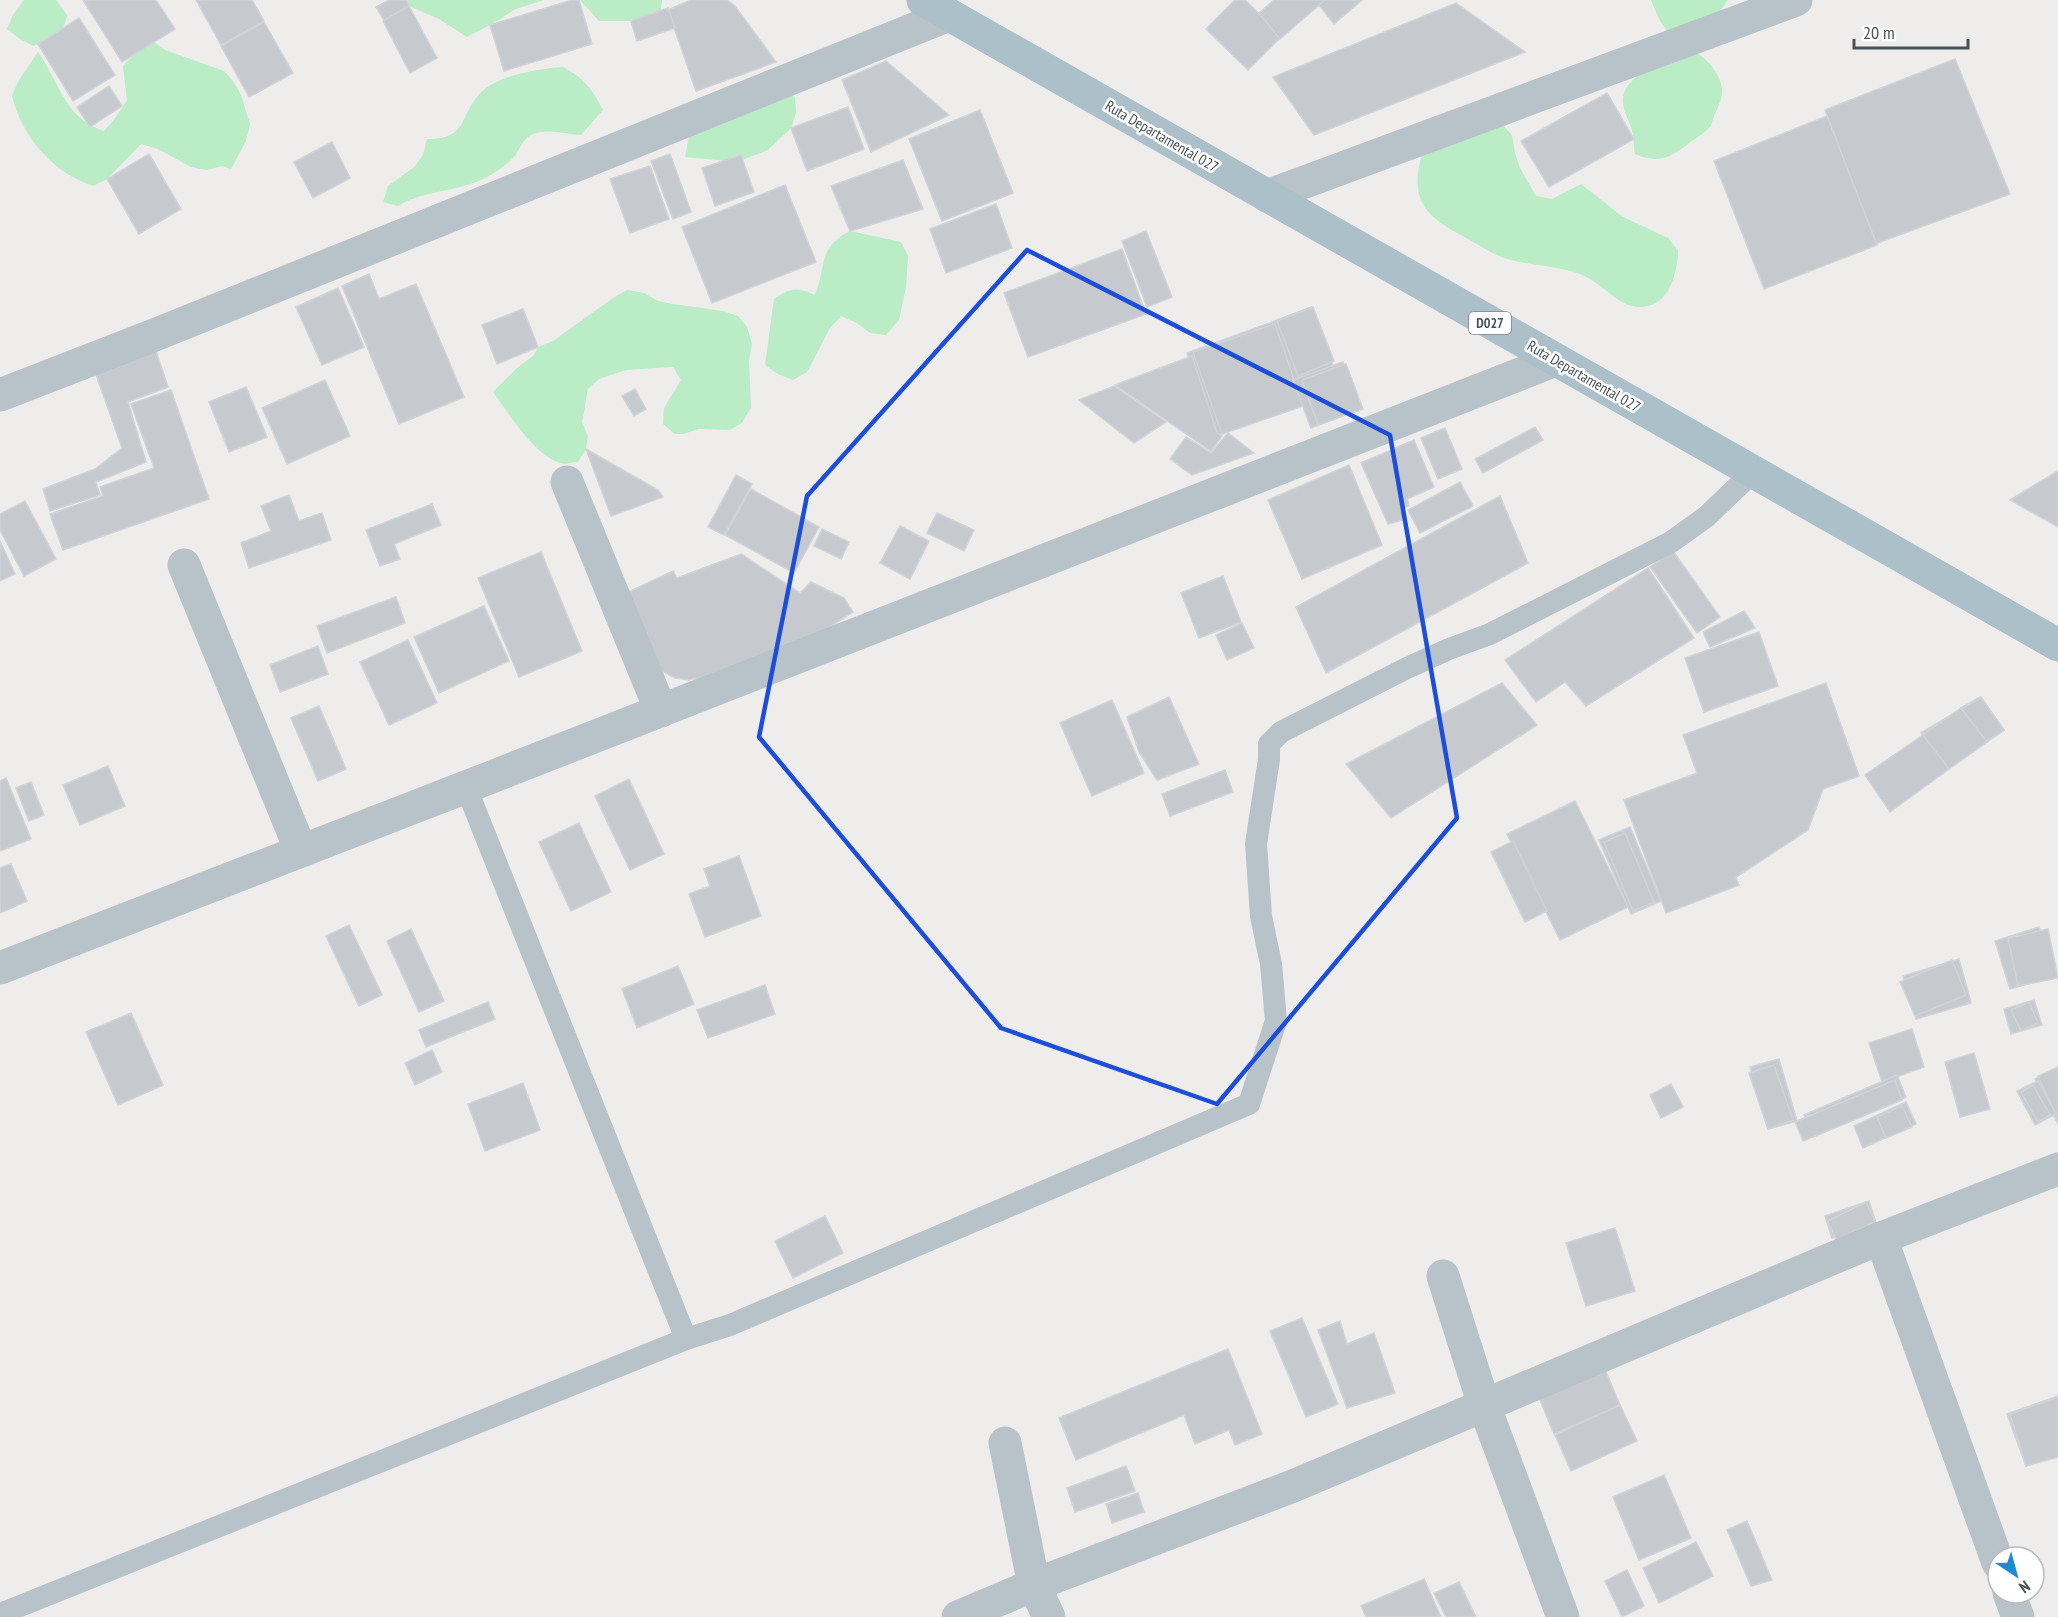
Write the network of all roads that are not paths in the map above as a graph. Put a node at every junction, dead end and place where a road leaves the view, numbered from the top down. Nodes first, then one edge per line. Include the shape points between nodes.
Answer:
1 (1796, 0) edge
2 (936, 7) edge
3 (1267, 196) junction
4 (1556, 360) junction
5 (0, 396) edge
6 (1753, 472) junction
7 (567, 482) dead end
8 (184, 565) dead end
9 (2058, 645) edge
10 (661, 711) junction
11 (466, 787) junction
12 (302, 851) junction
13 (0, 968) edge
14 (2058, 1169) edge
15 (1881, 1238) junction
16 (1443, 1276) dead end
17 (686, 1339) junction
18 (1484, 1405) junction
19 (1005, 1443) dead end
20 (1992, 1545) edge
21 (1034, 1585) junction
22 (0, 1614) edge
23 (958, 1617) edge
24 (1049, 1617) edge
25 (1563, 1617) edge

1 - 3 street
2 - 3 main road, Ruta Departamental 027 / D027
2 - 5 street via 157,334
3 - 4 main road, Ruta Departamental 027 / D027
4 - 6 main road, Ruta Departamental 027 / D027
4 - 10 street
6 - 9 main road, Ruta Departamental 027 / D027
6 - 17 lane via 1706,517 1671,542 1490,634 1407,668 1281,732 1269,744 1256,844 1261,916 1271,964 1276,1021 1249,1104 730,1325
7 - 10 street
8 - 12 street
10 - 11 street
11 - 12 street
11 - 17 lane
12 - 13 street
14 - 15 street
15 - 18 street
15 - 20 street
16 - 18 street
17 - 22 lane
18 - 21 street via 1293,1486
18 - 25 street
19 - 21 street
21 - 23 street
21 - 24 street

